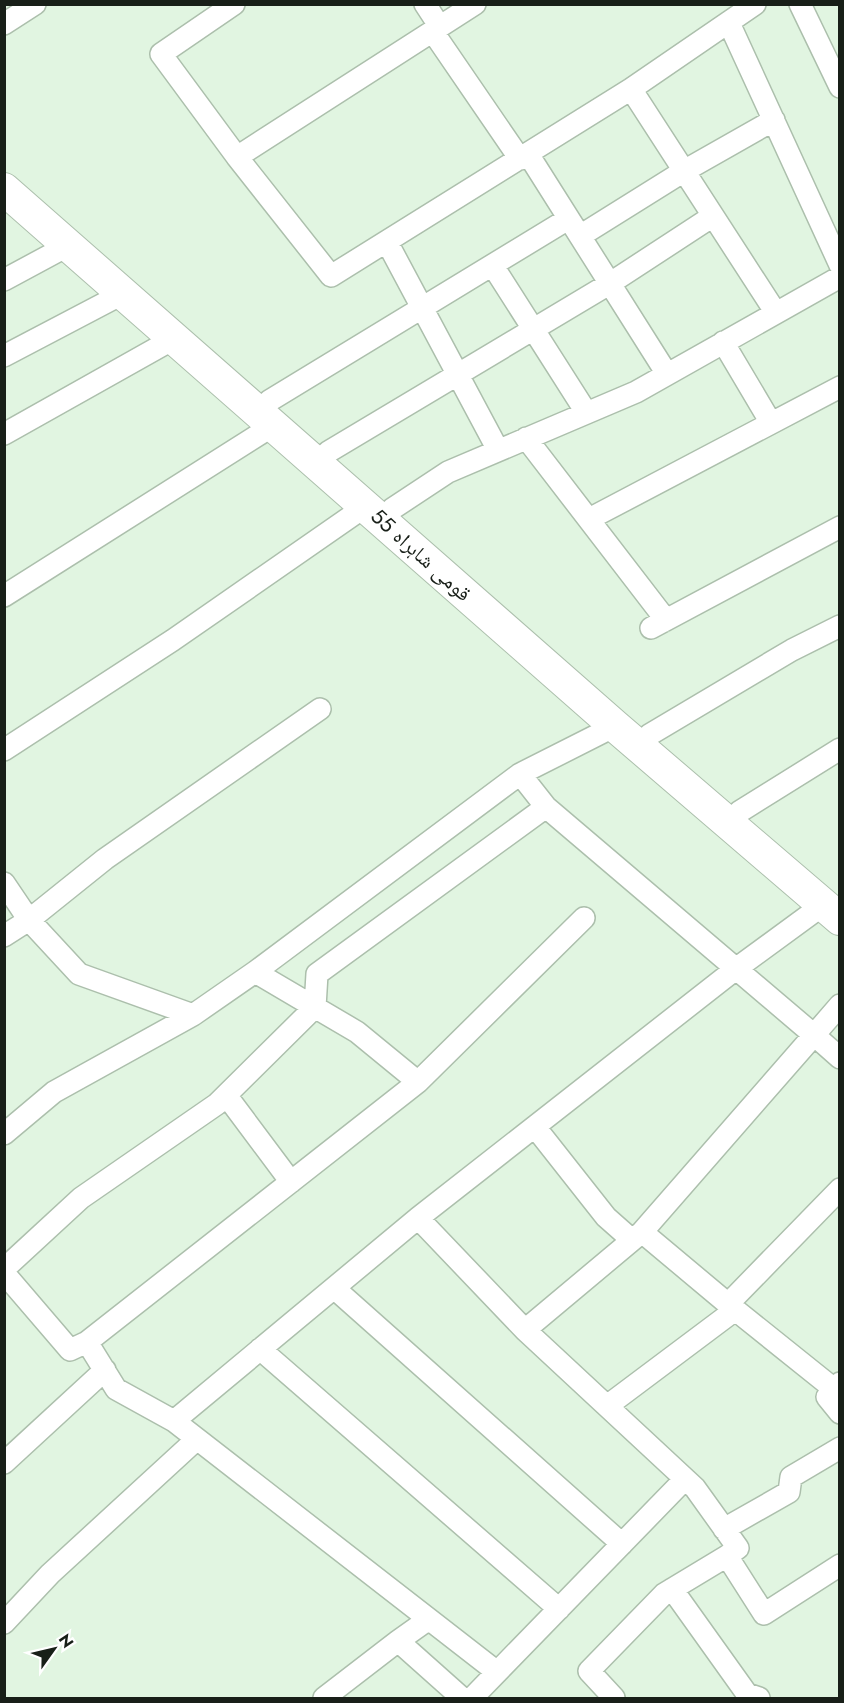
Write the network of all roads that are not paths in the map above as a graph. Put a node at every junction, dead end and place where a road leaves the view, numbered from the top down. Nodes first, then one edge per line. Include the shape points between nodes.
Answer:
1 (35, 4) edge
2 (234, 4) edge
3 (425, 4) edge
4 (475, 4) edge
5 (755, 4) edge
6 (800, 4) edge
7 (729, 23) junction
8 (4, 24) edge
9 (436, 29) junction
10 (840, 87) edge
11 (631, 89) junction
12 (774, 120) junction
13 (524, 156) junction
14 (237, 157) junction
15 (4, 169) edge
16 (684, 171) junction
17 (4, 189) edge
18 (713, 216) junction
19 (574, 227) junction
20 (387, 242) junction
21 (82, 250) junction
22 (840, 265) edge
23 (493, 266) junction
24 (840, 277) edge
25 (4, 280) edge
26 (609, 284) junction
27 (124, 293) junction
28 (423, 310) junction
29 (776, 313) junction
30 (533, 330) junction
31 (175, 338) junction
32 (723, 342) junction
33 (4, 356) edge
34 (667, 374) junction
35 (458, 375) junction
36 (840, 387) edge
37 (586, 412) junction
38 (271, 413) junction
39 (771, 423) junction
40 (4, 434) edge
41 (526, 438) junction
42 (498, 450) junction
43 (328, 452) junction
44 (589, 519) junction
45 (394, 521) junction
46 (840, 526) edge
47 (4, 596) edge
48 (840, 626) edge
49 (514, 627) junction
50 (320, 709) dead end
51 (615, 726) junction
52 (649, 735) junction
53 (840, 749) edge
54 (4, 750) edge
55 (520, 774) junction
56 (724, 806) junction
57 (546, 807) junction
58 (4, 884) edge
59 (834, 907) edge
60 (584, 918) dead end
61 (28, 920) junction
62 (4, 936) edge
63 (737, 968) junction
64 (255, 972) junction
65 (840, 1005) edge
66 (315, 1007) junction
67 (193, 1015) junction
68 (814, 1035) junction
69 (840, 1058) edge
70 (418, 1082) junction
71 (226, 1095) junction
72 (535, 1127) junction
73 (4, 1134) edge
74 (291, 1182) junction
75 (840, 1189) edge
76 (418, 1218) junction
77 (637, 1236) junction
78 (4, 1271) edge
79 (334, 1288) junction
80 (731, 1307) junction
81 (525, 1330) junction
82 (87, 1342) junction
83 (260, 1349) junction
84 (105, 1370) junction
85 (837, 1386) edge
86 (607, 1406) junction
87 (840, 1413) edge
88 (174, 1420) junction
89 (197, 1439) junction
90 (840, 1448) edge
91 (4, 1463) edge
92 (685, 1479) junction
93 (724, 1529) junction
94 (622, 1544) junction
95 (727, 1556) junction
96 (840, 1565) edge
97 (672, 1589) junction
98 (559, 1609) junction
99 (429, 1619) junction
100 (4, 1623) edge
101 (398, 1641) junction
102 (497, 1672) junction
103 (324, 1698) edge
104 (462, 1698) edge
105 (472, 1698) edge
106 (614, 1698) edge
107 (759, 1698) edge

1 - 8 street
2 - 14 street via 161,54
3 - 9 street
4 - 9 street
5 - 7 street
6 - 10 street
7 - 11 street
7 - 12 street
9 - 13 street
9 - 14 street
11 - 13 street
11 - 16 street
12 - 16 street
12 - 22 street
13 - 19 street
13 - 20 street
14 - 20 street via 331,276
15 - 21 highway, قومی شاہراہ 55
16 - 18 street
16 - 19 street
17 - 21 highway, قومی شاہراہ 55
18 - 26 street
18 - 29 street
19 - 23 street
19 - 26 street
20 - 28 street
21 - 25 street
21 - 27 highway, قومی شاہراہ 55
21 - 38 highway, قومی شاہراہ 55
23 - 28 street
23 - 30 street
24 - 29 street
26 - 30 street
26 - 34 street
27 - 31 highway, قومی شاہراہ 55
27 - 33 street
28 - 35 street
28 - 38 street
29 - 32 street
30 - 35 street
30 - 37 street
31 - 38 highway, قومی شاہراہ 55
31 - 40 street
32 - 34 street
32 - 39 street
34 - 37 street via 636,392
35 - 42 street
35 - 43 street
36 - 39 street
37 - 41 street
38 - 43 highway, قومی شاہراہ 55
38 - 45 highway, قومی شاہراہ 55
38 - 47 street
39 - 44 street
41 - 42 street
41 - 44 street
42 - 45 street via 448,472
43 - 45 highway, قومی شاہراہ 55
44 - 46 street via 659,624
45 - 49 highway, قومی شاہراہ 55
45 - 54 street via 173,640
48 - 52 street
49 - 51 highway, قومی شاہراہ 55
49 - 52 highway, قومی شاہراہ 55
50 - 61 street via 105,858
51 - 55 street
51 - 56 highway, قومی شاہراہ 55
52 - 56 highway, قومی شاہراہ 55
53 - 56 street
55 - 57 street
55 - 64 street
56 - 59 highway, قومی شاہراہ 55
57 - 63 street
57 - 66 street via 317,974
58 - 61 street
59 - 63 street
60 - 70 street
61 - 62 street
61 - 67 street via 79,974
63 - 68 street
63 - 72 street
64 - 66 street
64 - 67 street
65 - 68 street
66 - 70 street via 357,1032
66 - 71 street
67 - 73 street via 54,1092
68 - 69 street
68 - 77 street
70 - 74 street
71 - 74 street
71 - 78 street via 81,1198
72 - 76 street
72 - 77 street via 606,1217
74 - 82 street
75 - 80 street
76 - 79 street
76 - 81 street
77 - 80 street
77 - 81 street
78 - 82 street via 69,1350
79 - 83 street
79 - 94 street
80 - 85 street
80 - 86 street
81 - 86 street
82 - 84 street
83 - 88 street
83 - 98 street
84 - 88 street via 116,1389
84 - 91 street
85 - 87 street via 827,1397
86 - 92 street
88 - 89 street
89 - 99 street
89 - 100 street via 50,1574
90 - 93 street via 791,1477 789,1492
92 - 93 street
92 - 94 street
93 - 95 street via 738,1548
94 - 98 street
95 - 96 street via 764,1614
95 - 97 street
97 - 106 street via 589,1671
97 - 107 street via 747,1694
98 - 102 street
99 - 101 street
99 - 102 street
101 - 103 street
101 - 104 street
102 - 105 street

